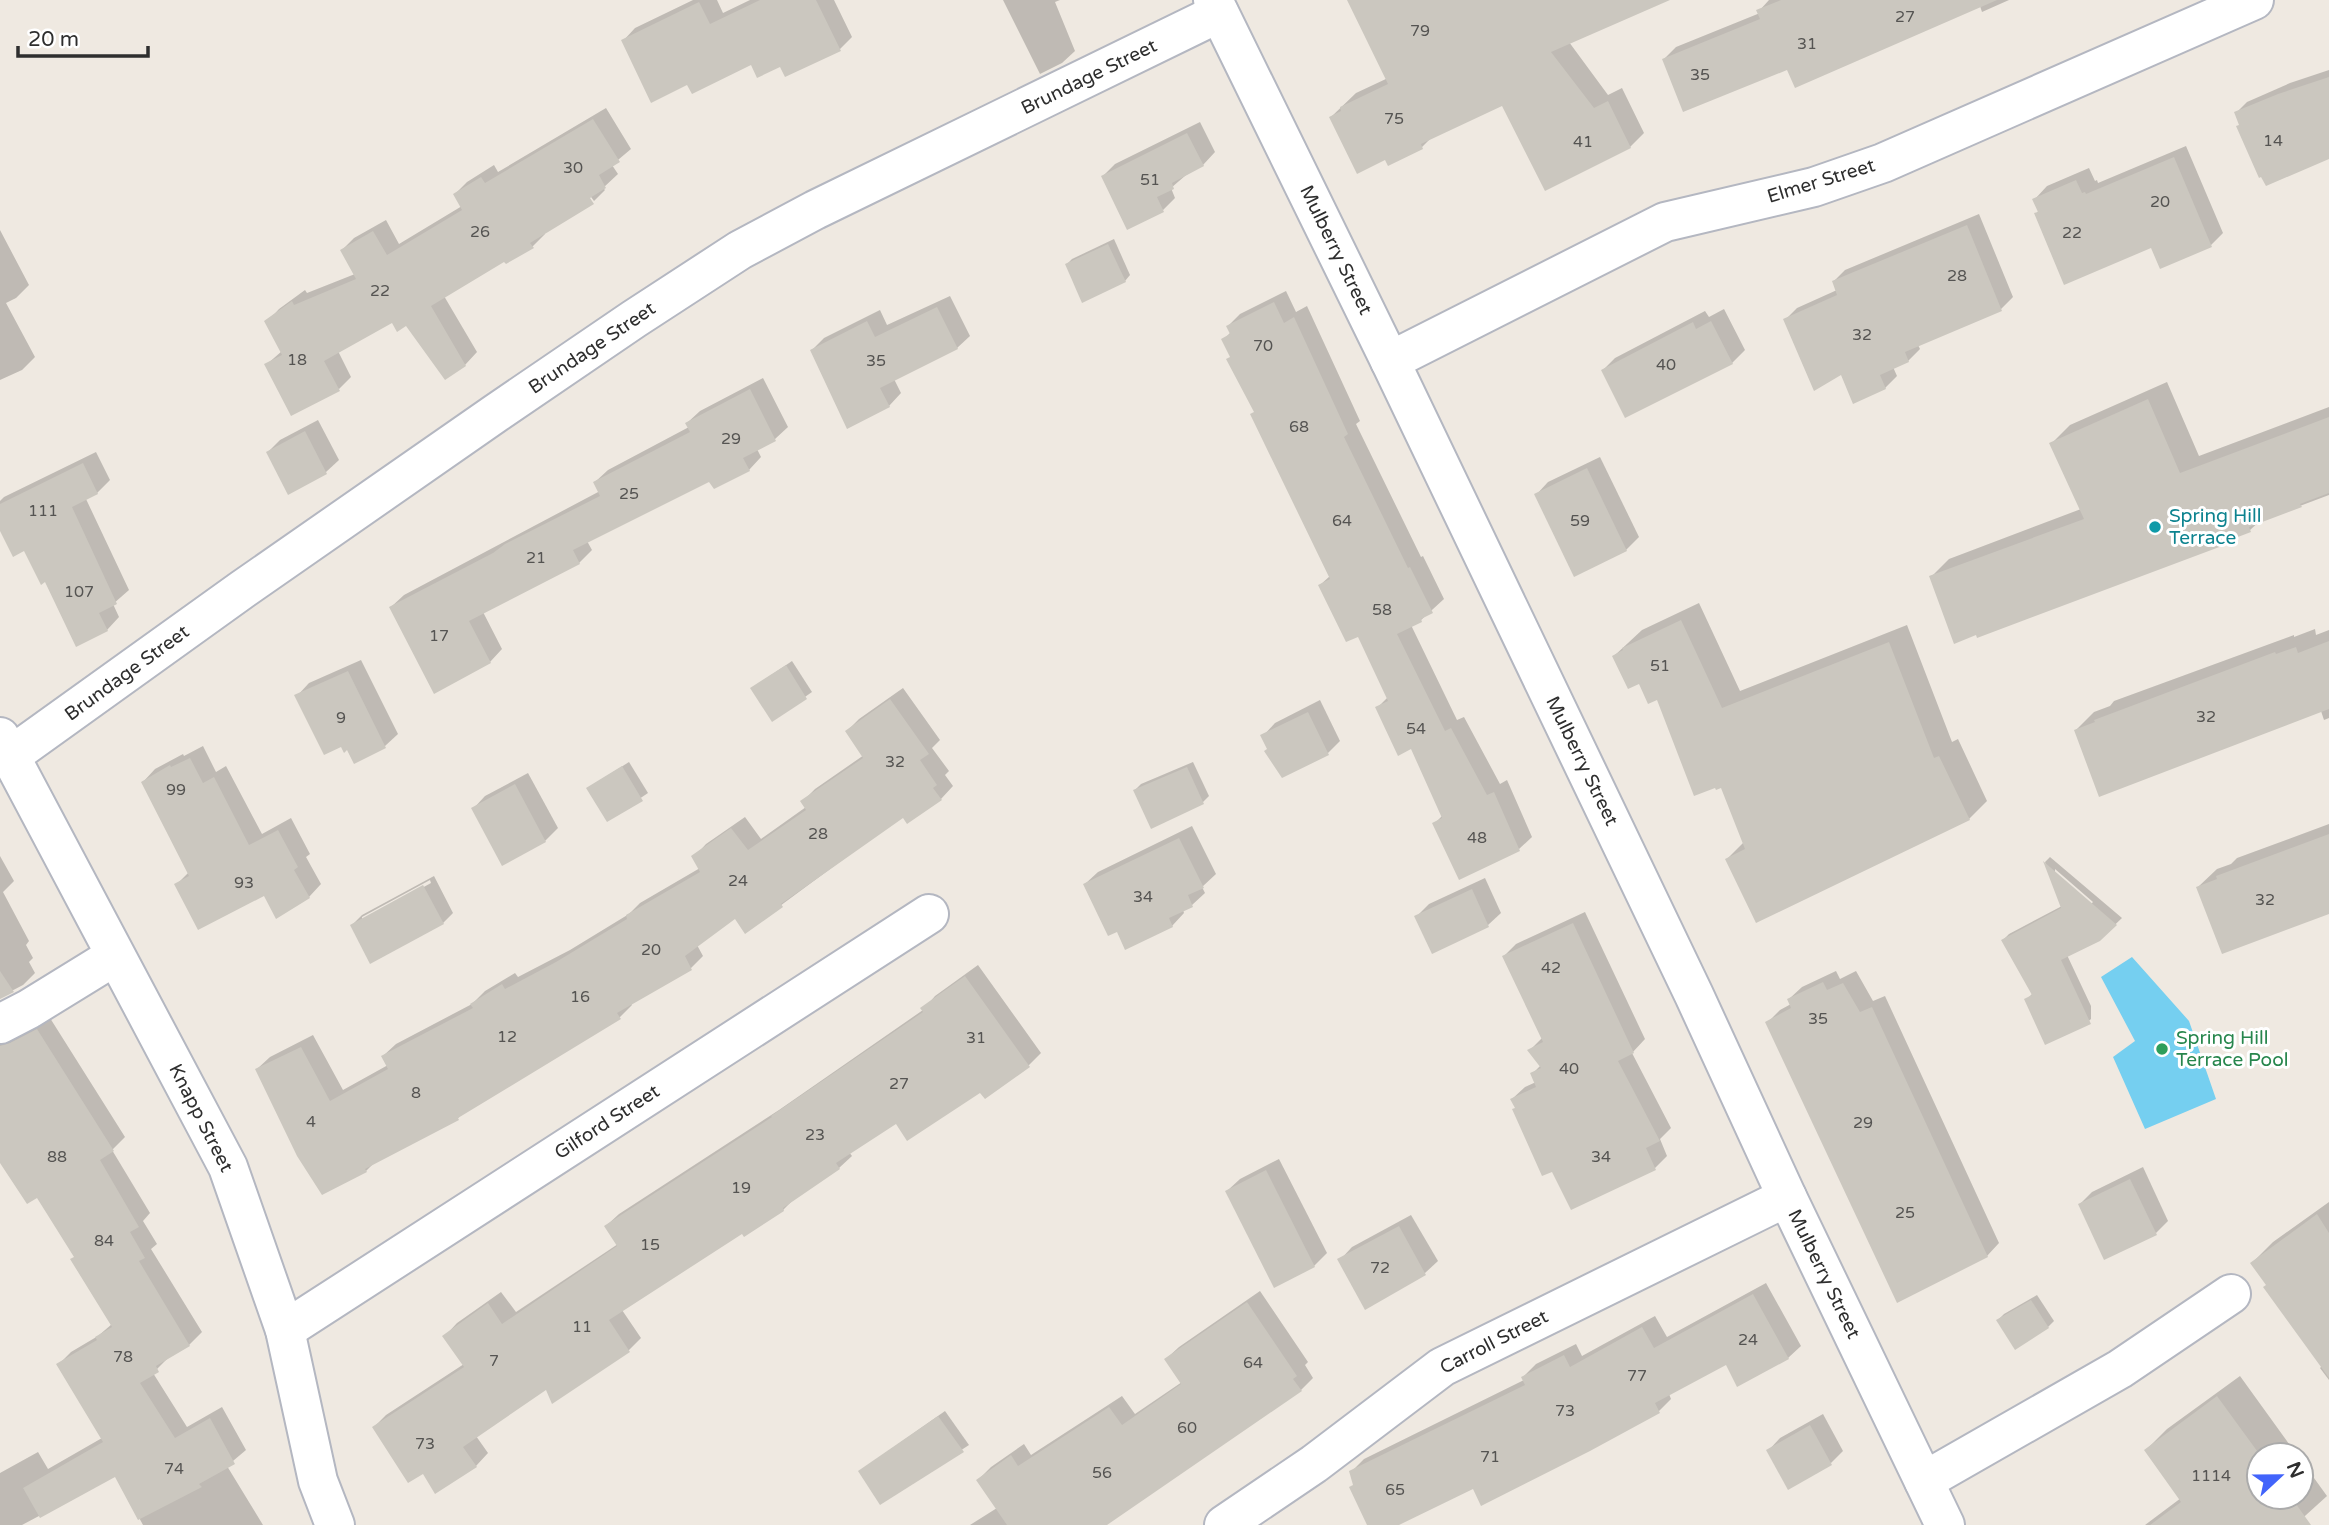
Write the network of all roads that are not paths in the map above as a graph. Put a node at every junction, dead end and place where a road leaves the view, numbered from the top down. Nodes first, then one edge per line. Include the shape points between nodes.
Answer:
1 (2254, 0) edge
2 (1216, 6) edge
3 (1390, 360) junction
4 (5, 747) edge
5 (929, 914) dead end
6 (115, 956) junction
7 (0, 1024) edge
8 (1787, 1197) junction
9 (2231, 1294) dead end
10 (285, 1330) junction
11 (1924, 1481) junction
12 (335, 1525) edge
13 (1224, 1525) edge
14 (1945, 1525) edge

1 - 3 street, Elmer Street via 1882,163 1814,187 1665,222
2 - 3 street, Mulberry Street
2 - 4 street, Brundage Street via 740,250
3 - 8 street, Mulberry Street
4 - 6 street, Knapp Street
5 - 10 street, Gilford Street
6 - 7 street
6 - 10 street, Knapp Street via 228,1167
8 - 11 street, Mulberry Street
8 - 13 street, Carroll Street via 1441,1367 1314,1464
9 - 11 street via 2120,1369
10 - 12 street, Knapp Street via 318,1480
11 - 14 street, Mulberry Street

